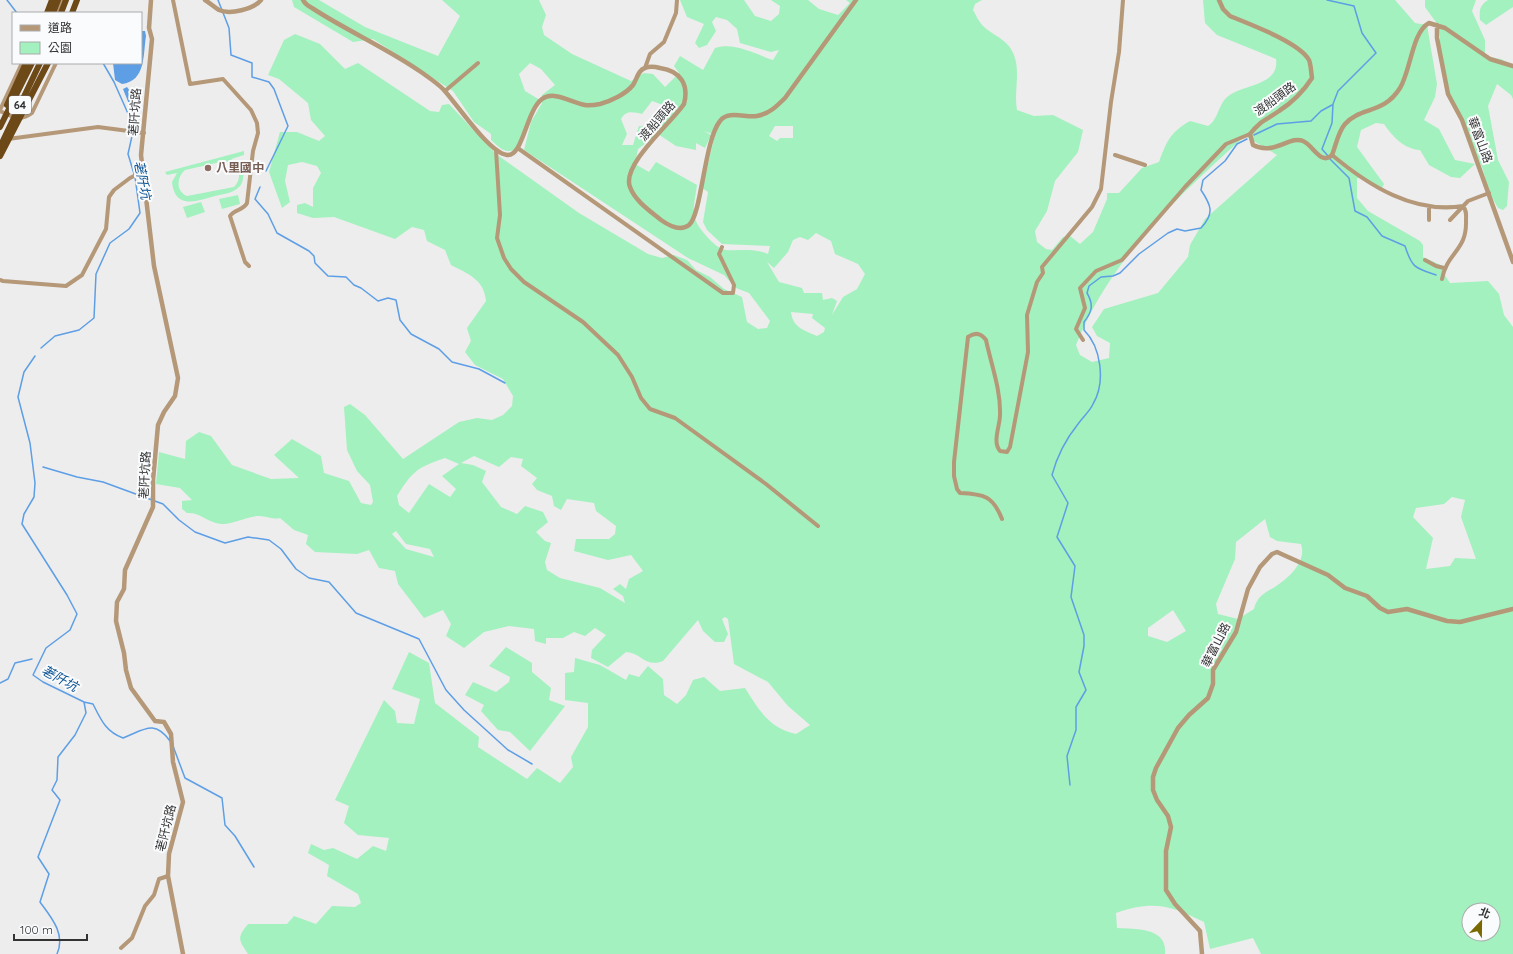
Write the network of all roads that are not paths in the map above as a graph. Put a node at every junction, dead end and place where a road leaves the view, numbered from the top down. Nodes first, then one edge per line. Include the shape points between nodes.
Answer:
1 (52, 0) edge
2 (58, 0) edge
3 (62, 0) edge
4 (66, 0) edge
5 (77, 0) edge
6 (151, 0) edge
7 (173, 0) edge
8 (206, 0) edge
9 (261, 0) edge
10 (304, 0) edge
11 (677, 0) edge
12 (856, 0) edge
13 (1122, 0) edge
14 (1220, 0) edge
15 (47, 12) edge
16 (53, 12) edge
17 (57, 12) edge
18 (61, 12) edge
19 (72, 12) edge
20 (1437, 25) junction
21 (478, 63) dead end
22 (22, 64) edge
23 (26, 64) edge
24 (31, 64) edge
25 (40, 64) edge
26 (47, 64) edge
27 (56, 64) edge
28 (1513, 66) edge
29 (645, 68) junction
30 (445, 91) junction
31 (0, 110) edge
32 (0, 126) edge
33 (144, 132) junction
34 (1250, 134) junction
35 (0, 140) edge
36 (0, 147) edge
37 (519, 149) junction
38 (496, 150) junction
39 (1115, 155) dead end
40 (0, 156) edge
41 (1331, 156) junction
42 (1146, 165) dead end
43 (140, 173) junction
44 (1489, 194) junction
45 (1463, 206) junction
46 (1429, 207) junction
47 (1429, 220) dead end
48 (1450, 220) dead end
49 (722, 247) dead end
50 (1425, 260) dead end
51 (1513, 262) edge
52 (248, 266) dead end
53 (1444, 268) junction
54 (1442, 279) dead end
55 (0, 280) edge
56 (1083, 340) dead end
57 (1002, 519) dead end
58 (818, 526) dead end
59 (1513, 609) edge
60 (168, 876) junction
61 (121, 948) dead end
62 (183, 954) edge
63 (1202, 954) edge

1 - 15 highway
2 - 16 highway
3 - 17 street
4 - 18 highway
5 - 19 highway
6 - 33 street, 荖阡坑路 via 149,28 152,38
7 - 52 street via 190,84 222,79 251,110 257,123 258,134 253,151 247,203 230,216
8 - 9 street via 226,12 251,8
10 - 30 street via 311,8 367,39
11 - 29 street via 676,13 664,42 650,54
12 - 29 street, 渡船頭路 via 785,98 771,111 757,116 728,116 719,122 708,154 694,215 689,225 683,227 666,224 646,208 630,188 628,180 634,165 655,137 679,112 687,94 686,85 677,74 665,69
13 - 57 street via 1119,52 1110,102 1101,189 1092,207 1042,267 1043,273 1037,282 1027,315 1028,352 1007,452 1000,451 996,443 1000,402 986,340 983,335 978,334 968,337 954,476 960,493 988,497
14 - 34 street, 渡船頭路 via 1223,9 1230,16 1289,43 1304,54 1311,68 1312,78 1303,92 1280,111 1259,122
20 - 28 street via 1490,59
20 - 41 street via 1429,23 1423,26 1418,35 1408,74 1394,96 1386,104 1351,119 1344,125
20 - 44 street, 華富山路 via 1437,38 1448,94 1462,120
21 - 30 street
22 - 31 street
23 - 32 highway, bridge
24 - 32 highway, 64, bridge
25 - 36 highway, 64, bridge
26 - 40 highway, bridge
27 - 31 street via 32,112 17,118
29 - 37 street via 640,71 627,92 603,103 584,105 555,96 546,96 528,120
30 - 38 street
33 - 35 street via 98,127
33 - 43 street, 荖阡坑路
34 - 41 street via 1253,145 1261,149 1298,140 1326,159
34 - 56 street via 1226,144 1122,260 1096,271 1080,288 1085,308 1076,329
37 - 38 street via 506,156
37 - 49 street via 723,293 733,293 734,285 719,254
38 - 58 street via 500,215 497,238 511,269 524,282 583,322 618,355 641,398 650,409 675,418 766,484
39 - 42 street
41 - 46 street via 1385,192
43 - 55 street via 114,190 109,197 106,229 82,275 66,286
43 - 60 street, 荖阡坑路 via 154,266 178,378 175,396 158,425 153,507 125,570 124,589 117,602 116,621 131,688 155,720 164,722 171,734 183,802 169,854
44 - 45 street via 1468,201
44 - 51 street, 華富山路
45 - 46 street via 1446,209
45 - 48 street
45 - 53 street via 1466,210 1467,232 1464,241
46 - 47 street
50 - 53 street
53 - 54 street
59 - 63 street, 華富山路 via 1460,622 1447,621 1407,609 1388,612 1367,596 1345,588 1328,575 1284,554 1277,552 1268,558 1248,589 1236,632 1213,670 1212,691 1178,728 1153,777 1153,790 1168,816 1171,827 1166,851 1166,890 1174,904 1200,931
60 - 61 street via 159,879 154,895 145,906 132,938
60 - 62 street, 荖阡坑路

